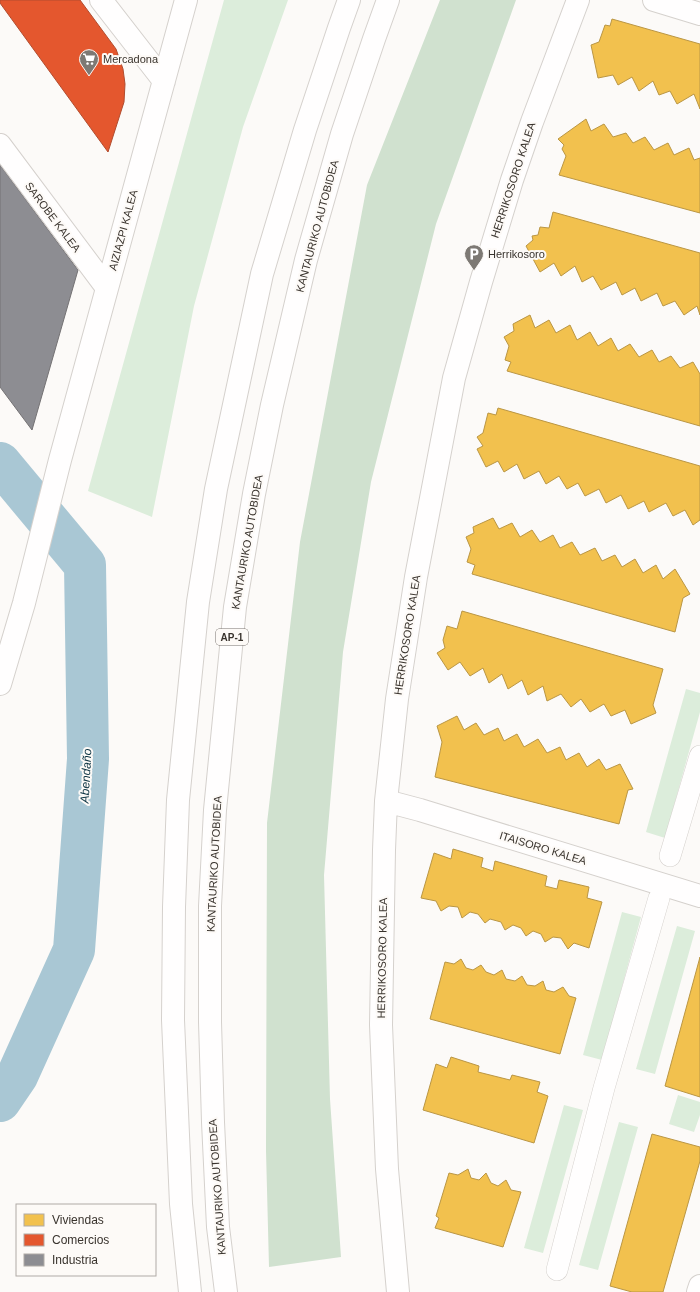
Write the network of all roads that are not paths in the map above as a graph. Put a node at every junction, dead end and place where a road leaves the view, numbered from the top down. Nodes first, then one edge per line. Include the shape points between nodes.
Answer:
1 (101, 0) edge
2 (186, 0) edge
3 (349, 0) edge
4 (388, 0) edge
5 (578, 0) edge
6 (654, 0) edge
7 (700, 14) edge
8 (164, 81) junction
9 (0, 145) edge
10 (107, 288) junction
11 (0, 684) edge
12 (700, 756) edge
13 (386, 801) junction
14 (670, 856) dead end
15 (700, 896) edge
16 (659, 898) dead end
17 (557, 1270) dead end
18 (700, 1286) edge
19 (190, 1292) edge
20 (226, 1292) edge
21 (383, 1292) edge
22 (393, 1292) edge
23 (398, 1292) edge
24 (698, 1292) edge

1 - 8 main road
2 - 8 main road, AIZIAZPI KALEA
3 - 19 main road via 305,130 262,274 216,488 198,602 178,800 174,907 173,1020 182,1204
4 - 20 main road, KANTAURIKO AUTOBIDEA / AP-1 via 342,134 306,260 272,405 235,607 216,803 210,906 212,1122 218,1227
5 - 13 main road, HERRIKOSORO KALEA via 512,180 454,378 416,577 397,699
6 - 7 main road
8 - 10 main road, AIZIAZPI KALEA
9 - 10 main road, SAROBE KALEA
10 - 11 main road, AIZIAZPI KALEA via 24,603
12 - 14 street
13 - 15 main road, ITAISORO KALEA
13 - 23 main road, HERRIKOSORO KALEA via 381,1047 386,1170
16 - 17 street via 604,1088
18 - 24 main road
21 - 22 main road

